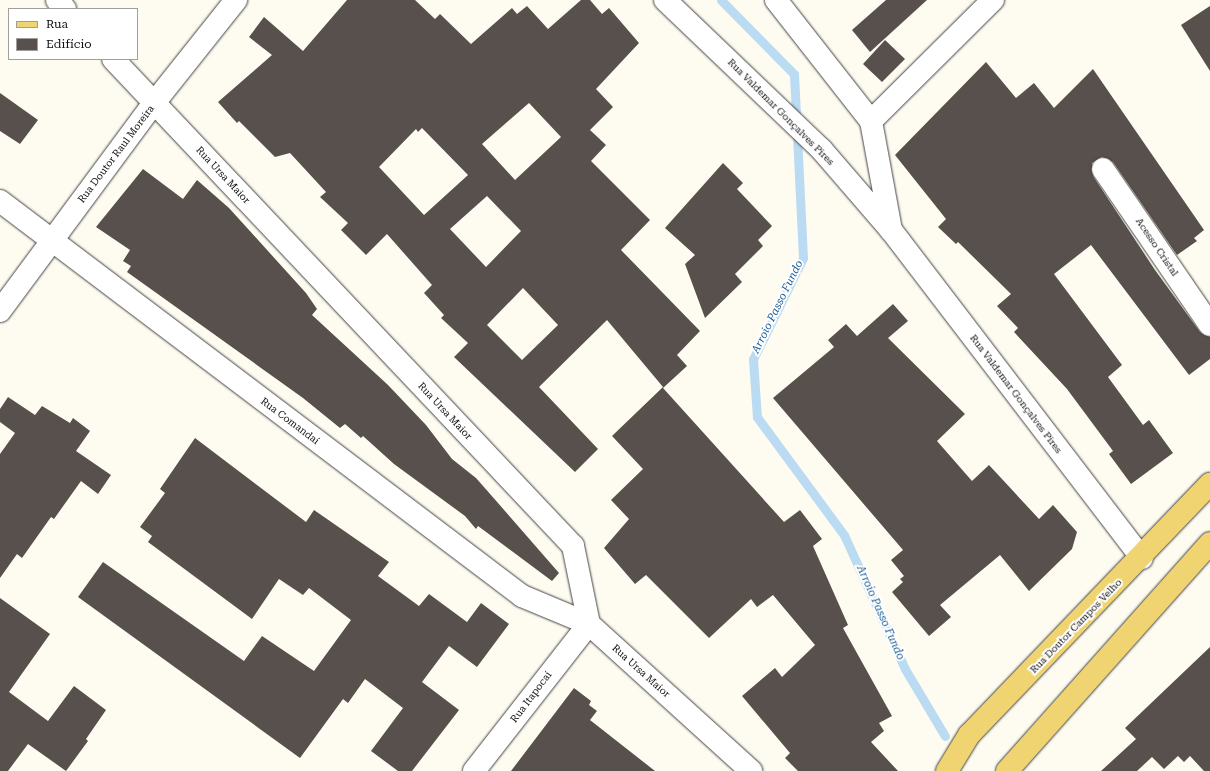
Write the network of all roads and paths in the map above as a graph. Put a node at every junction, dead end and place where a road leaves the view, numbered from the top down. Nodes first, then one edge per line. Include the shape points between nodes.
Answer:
1 (56, 0) edge
2 (236, 0) edge
3 (665, 0) edge
4 (776, 0) edge
5 (993, 0) edge
6 (64, 8) edge
7 (114, 60) edge
8 (154, 103) junction
9 (871, 121) junction
10 (1103, 169) dead end
11 (0, 201) edge
12 (891, 230) junction
13 (51, 240) junction
14 (0, 311) edge
15 (1210, 325) edge
16 (1210, 484) edge
17 (1210, 543) edge
18 (1142, 558) junction
19 (589, 624) junction
20 (474, 771) edge
21 (751, 771) edge
22 (946, 771) edge
23 (1007, 771) edge

1 - 6 street
2 - 8 street, Rua Doutor Raul Moreira
3 - 12 street, Rua Valdemar Gonçalves Pires via 821,149
4 - 9 street, Rua Valdemar Gonçalves Pires
5 - 9 street
7 - 8 street, Rua Ursa Maior
8 - 13 street, Rua Doutor Raul Moreira
8 - 19 street, Rua Ursa Maior via 573,546
9 - 12 street, Rua Valdemar Gonçalves Pires
10 - 15 street, Acesso Cristal
11 - 13 street, Rua Comandaí
12 - 18 street, Rua Valdemar Gonçalves Pires
13 - 14 street, Rua Doutor Raul Moreira
13 - 19 street, Rua Comandaí via 522,596
16 - 18 main road, Rua Doutor Campos Velho
17 - 23 main road
18 - 22 main road, Rua Doutor Campos Velho via 969,735
19 - 20 street, Rua Itapocaí
19 - 21 street, Rua Ursa Maior

